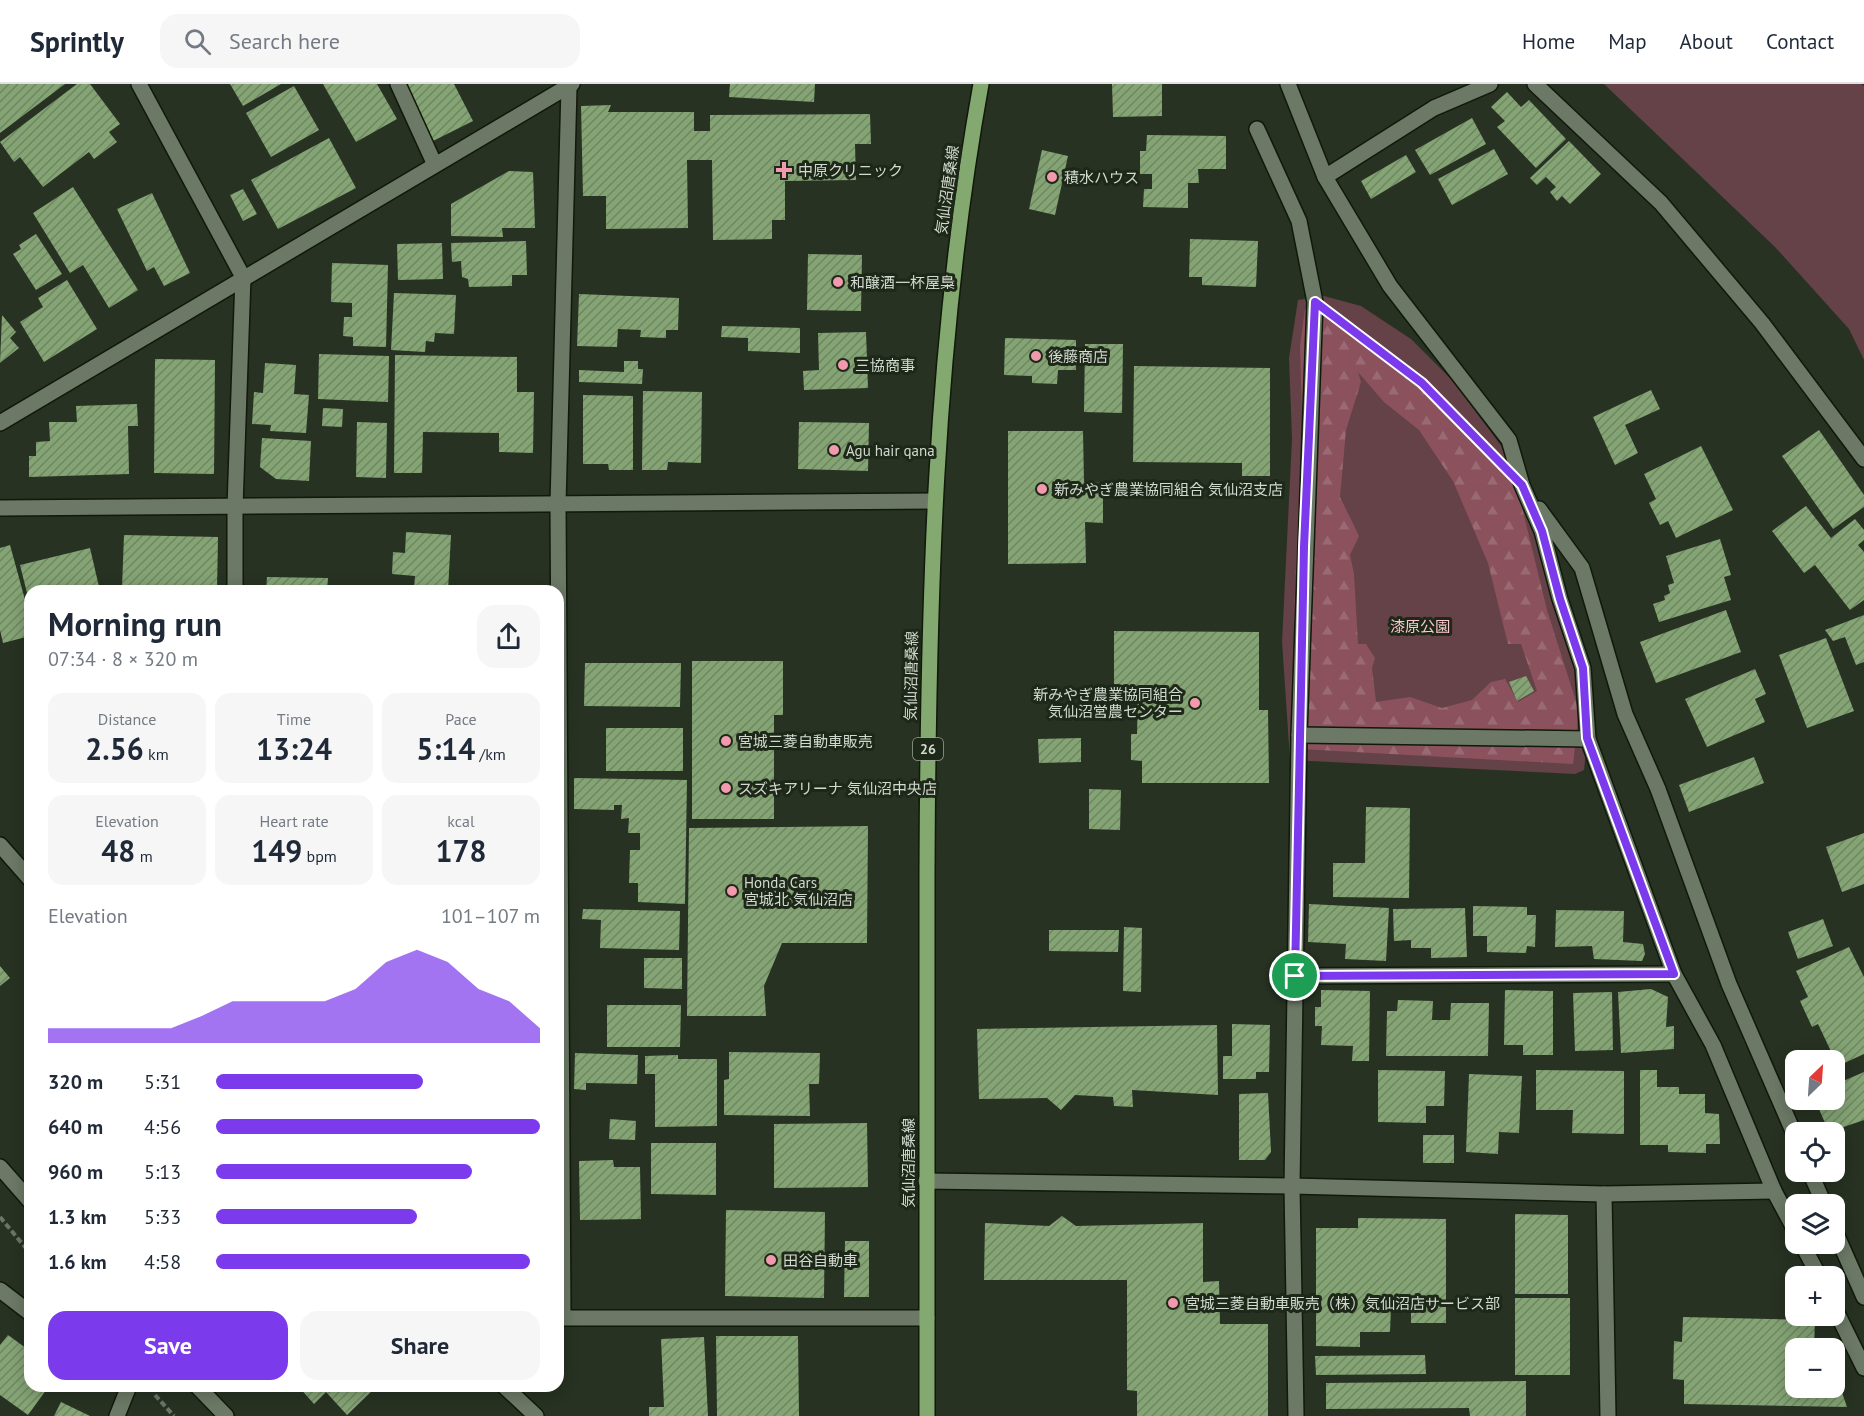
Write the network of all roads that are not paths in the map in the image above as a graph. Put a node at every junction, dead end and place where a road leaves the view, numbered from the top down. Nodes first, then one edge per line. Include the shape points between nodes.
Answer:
1 (139, 84) edge
2 (398, 84) edge
3 (981, 84) edge
4 (1288, 84) edge
5 (1490, 84) edge
6 (1535, 84) edge
7 (570, 86) edge
8 (1257, 129) dead end
9 (435, 165) junction
10 (1325, 177) junction
11 (243, 277) junction
12 (0, 421) edge
13 (1864, 459) edge
14 (1522, 485) junction
15 (934, 501) junction
16 (558, 504) junction
17 (235, 507) junction
18 (0, 508) edge
19 (235, 585) edge
20 (558, 585) edge
21 (1299, 735) junction
22 (1587, 738) junction
23 (0, 845) edge
24 (24, 872) edge
25 (1674, 974) junction
26 (1295, 976) junction
27 (1789, 1122) edge
28 (0, 1167) edge
29 (926, 1180) junction
30 (1292, 1185) junction
31 (1774, 1191) junction
32 (24, 1194) edge
33 (1604, 1194) junction
34 (1785, 1212) edge
35 (1845, 1253) edge
36 (0, 1290) edge
37 (1864, 1294) edge
38 (24, 1308) edge
39 (564, 1315) edge
40 (927, 1318) junction
41 (1843, 1326) edge
42 (1864, 1368) edge
43 (127, 1392) edge
44 (203, 1392) edge
45 (510, 1392) edge
46 (117, 1416) edge
47 (226, 1416) edge
48 (536, 1416) edge
49 (927, 1416) edge
50 (1296, 1416) edge
51 (1608, 1416) edge

1 - 11 street
2 - 9 street
3 - 15 main road, 気仙沼唐桑線 / 26 via 949,308
4 - 10 street
5 - 10 street via 1434,108
6 - 13 street via 1661,202 1762,323
7 - 9 street
7 - 16 street
8 - 21 street via 1299,221 1315,302
9 - 11 street
10 - 14 street via 1390,286 1509,440
11 - 12 street
11 - 17 street
14 - 22 street via 1542,531 1583,668
14 - 27 street via 1582,568 1626,714 1658,789 1729,984
15 - 16 street
15 - 29 main road, 気仙沼唐桑線 / 26 via 928,686
16 - 17 street
16 - 20 street
17 - 18 street
17 - 19 street
21 - 22 street
21 - 26 street
22 - 25 street
23 - 24 street
25 - 26 street
25 - 31 street via 1713,1046
26 - 30 street
28 - 32 street
29 - 30 street
29 - 40 main road, 気仙沼唐桑線 / 26
30 - 33 street
30 - 50 street
31 - 33 street
31 - 34 street
33 - 51 street
35 - 37 street
36 - 38 street
39 - 40 street
40 - 49 main road, 気仙沼唐桑線 / 26
41 - 42 street
43 - 46 street
44 - 47 street
45 - 48 street

